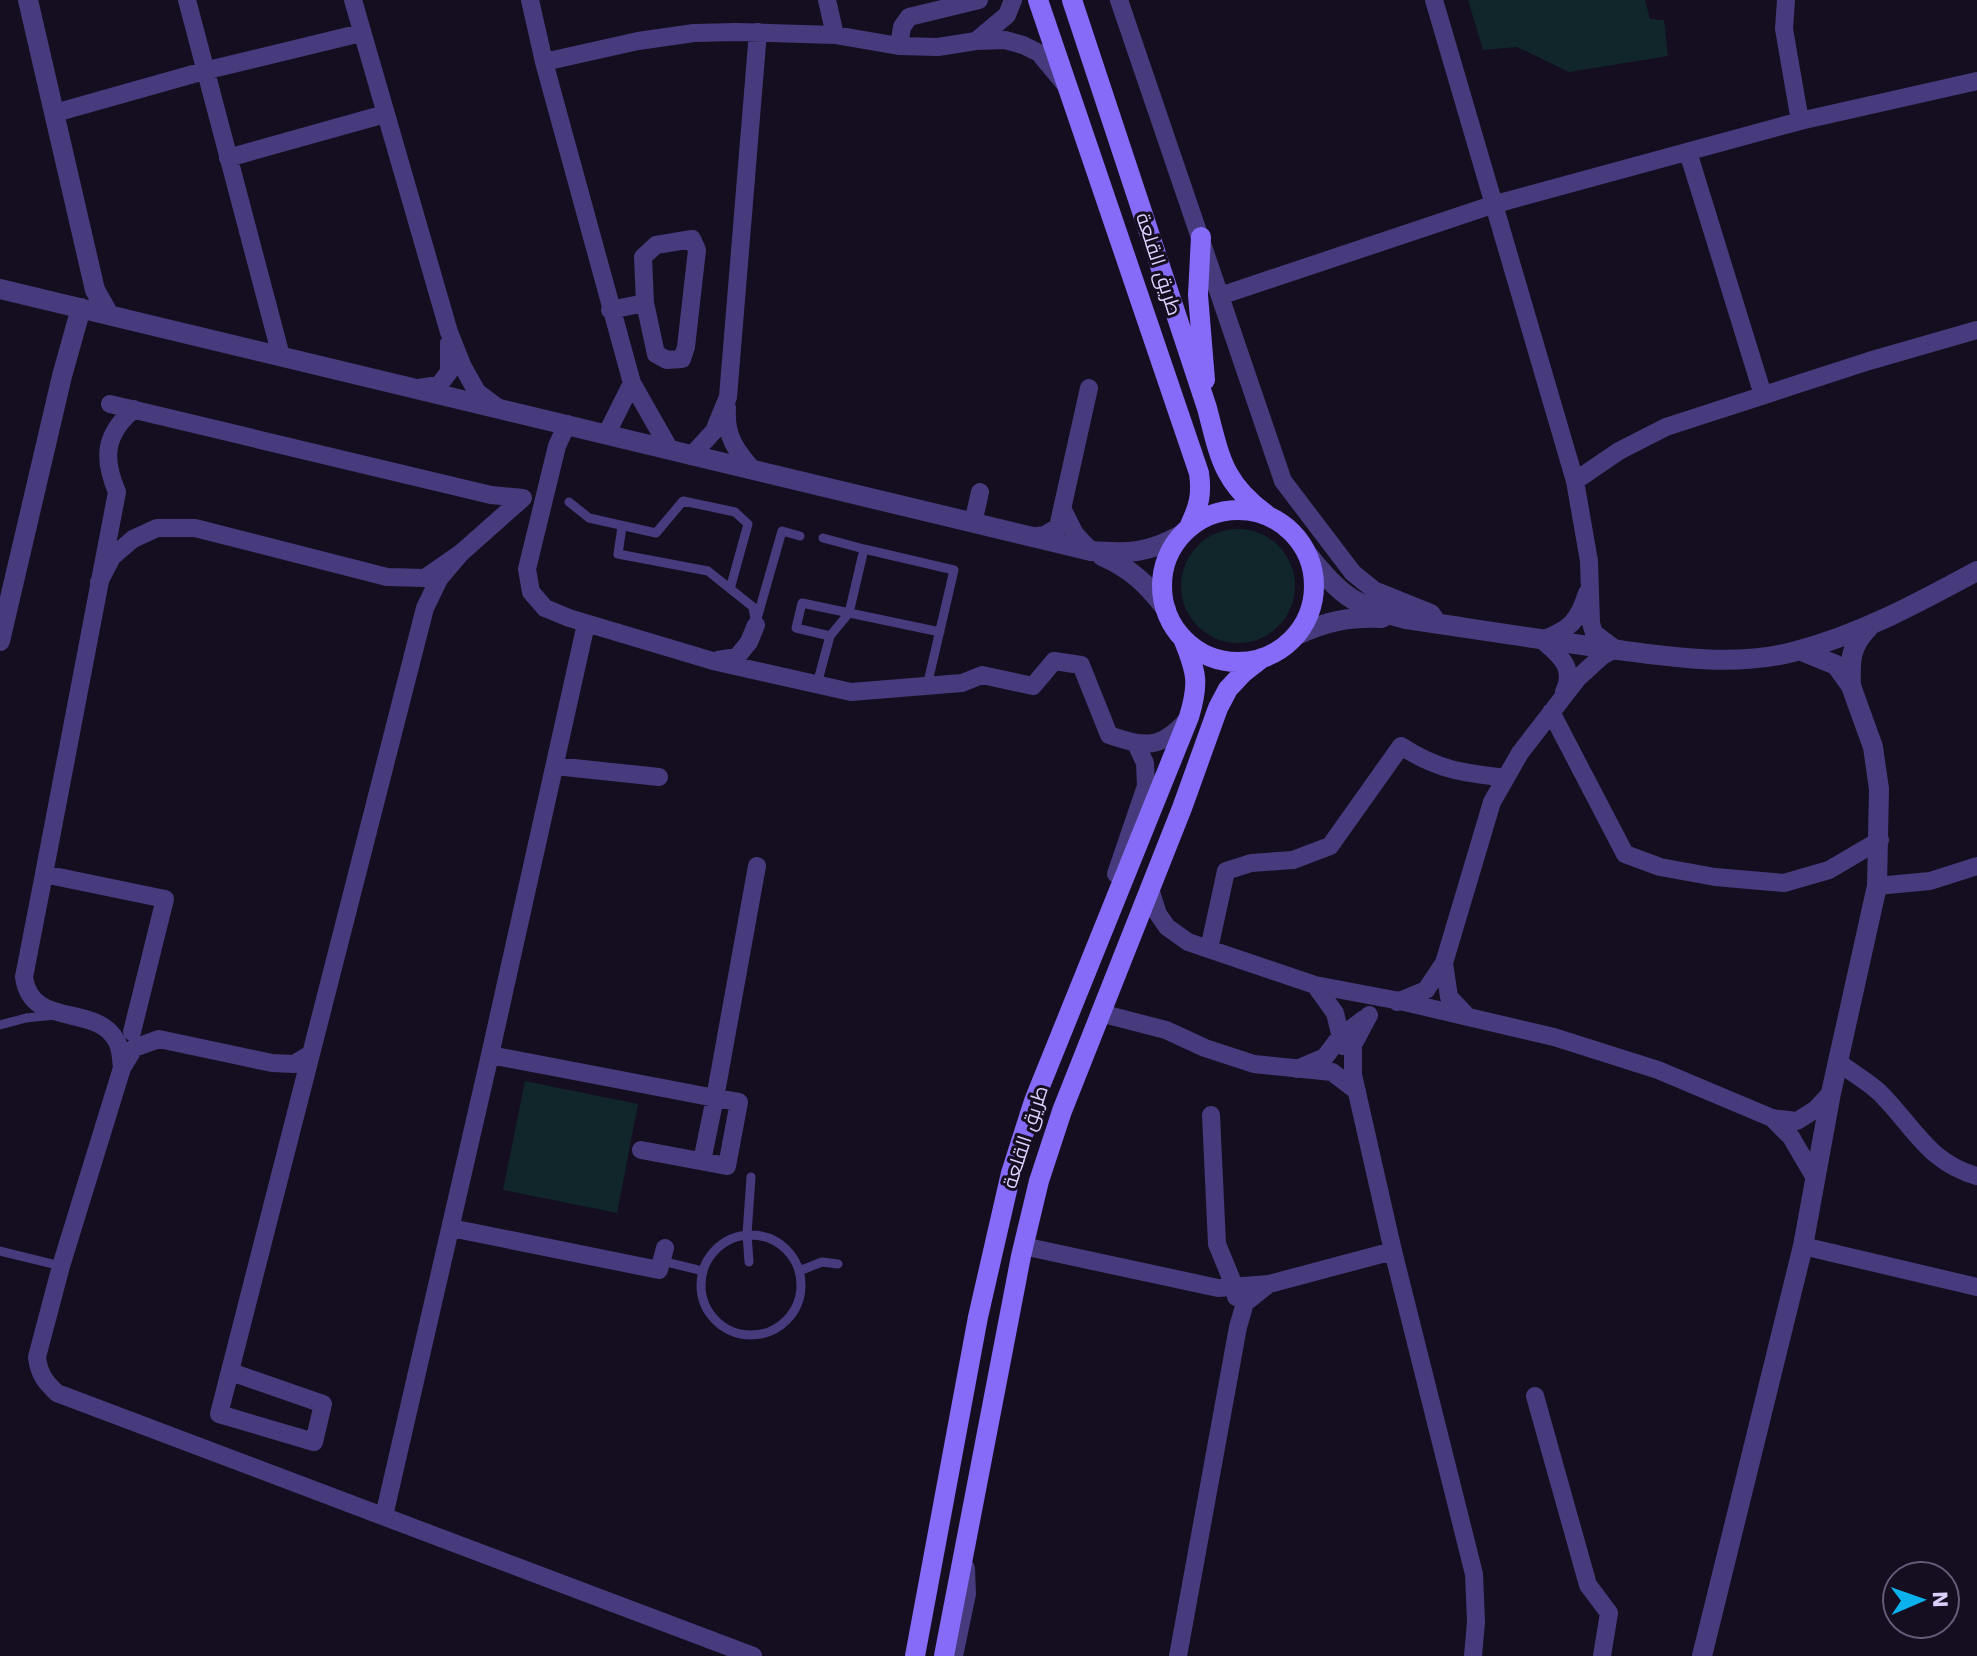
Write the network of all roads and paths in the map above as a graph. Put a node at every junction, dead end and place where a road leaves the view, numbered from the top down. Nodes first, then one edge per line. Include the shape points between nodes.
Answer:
1 (28, 0) edge
2 (187, 0) edge
3 (353, 0) edge
4 (530, 0) edge
5 (827, 0) edge
6 (979, 0) edge
7 (1013, 0) edge
8 (1038, 0) edge
9 (1072, 0) edge
10 (1119, 0) edge
11 (1434, 0) edge
12 (1786, 0) edge
13 (907, 9) edge
14 (758, 32) junction
15 (361, 33) junction
16 (835, 35) junction
17 (976, 41) junction
18 (899, 46) junction
19 (544, 62) junction
20 (204, 71) junction
21 (1977, 81) edge
22 (1067, 86) junction
23 (55, 113) junction
24 (385, 114) junction
25 (1800, 121) junction
26 (1688, 152) junction
27 (228, 158) junction
28 (1492, 205) junction
29 (1201, 237) junction
30 (92, 275) junction
31 (0, 289) edge
32 (1220, 296) junction
33 (645, 303) junction
34 (77, 307) junction
35 (610, 310) junction
36 (109, 315) junction
37 (1977, 330) edge
38 (449, 332) junction
39 (281, 356) junction
40 (632, 383) junction
41 (415, 388) junction
42 (1089, 388) dead end
43 (1763, 395) junction
44 (728, 397) junction
45 (110, 404) dead end
46 (1207, 408) junction
47 (134, 409) junction
48 (501, 409) junction
49 (567, 424) junction
50 (607, 433) junction
51 (670, 450) junction
52 (691, 456) junction
53 (754, 471) junction
54 (550, 475) junction
55 (1575, 481) junction
56 (466, 488) junction
57 (980, 492) dead end
58 (523, 498) junction
59 (569, 502) dead end
60 (543, 506) junction
61 (1063, 510) junction
62 (1267, 515) junction
63 (973, 523) junction
64 (490, 527) junction
65 (622, 527) junction
66 (1186, 530) junction
67 (800, 536) dead end
68 (1030, 537) junction
69 (823, 538) dead end
70 (864, 549) junction
71 (1091, 551) junction
72 (461, 553) junction
73 (1309, 556) junction
74 (1977, 571) edge
75 (99, 582) junction
76 (1589, 586) junction
77 (730, 589) junction
78 (1166, 609) junction
79 (849, 613) junction
80 (1406, 619) junction
81 (586, 624) junction
82 (1439, 624) junction
83 (1872, 624) junction
84 (756, 625) junction
85 (940, 632) junction
86 (1297, 635) junction
87 (830, 636) junction
88 (1542, 640) junction
89 (0, 641) edge
90 (1184, 641) junction
91 (1615, 649) junction
92 (1799, 650) junction
93 (1262, 658) junction
94 (713, 661) junction
95 (817, 684) junction
96 (927, 686) junction
97 (1851, 686) junction
98 (1556, 706) junction
99 (1189, 717) junction
100 (1136, 744) junction
101 (555, 766) junction
102 (659, 777) dead end
103 (1506, 778) junction
104 (1880, 840) junction
105 (757, 866) dead end
106 (1977, 866) edge
107 (44, 874) junction
108 (1877, 886) junction
109 (1150, 889) junction
110 (1209, 949) junction
111 (1444, 963) junction
112 (1315, 985) junction
113 (1400, 1001) junction
114 (65, 1013) junction
115 (1100, 1013) junction
116 (1069, 1015) junction
117 (1369, 1015) junction
118 (1467, 1016) junction
119 (0, 1025) edge
120 (104, 1026) junction
121 (132, 1032) junction
122 (1340, 1037) junction
123 (159, 1039) junction
124 (309, 1055) junction
125 (490, 1055) junction
126 (1838, 1062) junction
127 (122, 1068) junction
128 (1297, 1069) junction
129 (1355, 1083) junction
130 (1831, 1093) junction
131 (715, 1098) junction
132 (1211, 1115) dead end
133 (1772, 1118) junction
134 (641, 1150) dead end
135 (1977, 1176) edge
136 (751, 1177) dead end
137 (1815, 1178) junction
138 (451, 1228) junction
139 (747, 1234) junction
140 (1217, 1244) junction
141 (1023, 1246) junction
142 (1803, 1246) junction
143 (0, 1251) edge
144 (1393, 1251) junction
145 (663, 1254) joint
146 (749, 1262) dead end
147 (838, 1264) dead end
148 (61, 1266) junction
149 (703, 1271) junction
150 (799, 1271) junction
151 (1192, 1282) junction
152 (1269, 1284) junction
153 (1977, 1287) edge
154 (1235, 1288) junction
155 (1238, 1327) junction
156 (231, 1372) junction
157 (1535, 1396) dead end
158 (384, 1516) junction
159 (965, 1542) junction
160 (1476, 1653) edge
161 (753, 1656) edge
162 (915, 1656) edge
163 (944, 1656) edge
164 (954, 1656) edge
165 (1178, 1656) edge
166 (1602, 1656) edge
167 (1702, 1656) edge

1 - 23 street
2 - 20 street
3 - 15 street
4 - 19 street
5 - 16 street
6 - 13 street
7 - 17 street via 1007,15
8 - 22 main road, طريق القلعة
9 - 46 main road, طريق القلعة
10 - 29 street
11 - 28 street
12 - 25 street via 1784,29
13 - 18 street
14 - 16 street
14 - 19 street via 694,33
14 - 44 street
15 - 20 street
15 - 24 street
16 - 18 street
17 - 18 street
17 - 22 street via 1023,45 1039,53
19 - 35 street
20 - 23 street
20 - 27 street
21 - 25 street
22 - 66 main road, طريق القلعة via 1199,473 1199,506
23 - 30 street
24 - 27 street
24 - 38 street
25 - 26 street
26 - 28 street
26 - 43 street
27 - 39 street
28 - 32 street
28 - 55 street
29 - 32 street
29 - 46 main road via 1198,295
30 - 34 street
30 - 36 street
31 - 34 street
32 - 82 street via 1283,481 1353,573 1374,590 1431,613
33 - 33 street via 643,257 656,245 692,239 697,250 682,359 656,354
33 - 35 street
34 - 36 street
34 - 89 street
35 - 40 street
36 - 39 street
37 - 43 street
38 - 41 street via 449,372 439,385
38 - 48 street via 477,392
39 - 41 street
40 - 50 street
40 - 51 street
41 - 48 street
42 - 61 street
43 - 55 street via 1666,427
44 - 52 street via 714,431
44 - 53 street via 728,435
45 - 47 street
46 - 62 main road, طريق القلعة via 1233,484
47 - 56 street
47 - 75 street via 116,425 107,449 117,492
48 - 49 street
49 - 50 street
49 - 54 street
50 - 51 street
51 - 52 street
52 - 53 street
53 - 63 street
54 - 58 street
54 - 60 street
55 - 76 street
56 - 58 street
56 - 64 street via 487,504
57 - 63 street
58 - 60 street
58 - 64 street
59 - 65 lane via 589,518
60 - 81 street via 527,569 531,592 545,608
61 - 68 street via 1058,527
61 - 71 street
62 - 66 main road via 1238,508 1212,513
62 - 73 main road via 1292,531
63 - 68 street
64 - 72 street
65 - 77 lane via 618,554 708,571
65 - 77 lane via 656,533 683,501 735,512 748,524
66 - 71 street via 1156,549 1128,554
66 - 78 main road via 1163,569
67 - 84 lane via 782,531
68 - 71 street
69 - 70 lane
70 - 79 lane
70 - 85 lane via 954,570
71 - 78 street via 1123,565
72 - 75 street via 425,578 387,577 195,528 157,528 112,557
72 - 124 street via 439,579 425,608
73 - 80 street via 1342,595
73 - 86 main road via 1312,608
74 - 83 street
75 - 107 street
76 - 88 street via 1572,624
76 - 91 street via 1594,633
77 - 84 lane via 753,607
78 - 90 main road
79 - 85 lane
79 - 87 lane
79 - 87 lane via 802,603 796,628
80 - 82 street
80 - 86 street via 1344,619
81 - 94 street
81 - 101 street
82 - 88 street
83 - 92 street
83 - 97 street via 1856,640
84 - 94 street via 737,657
85 - 96 lane
86 - 93 main road via 1274,655
87 - 95 lane
88 - 91 street
88 - 98 street via 1569,669 1569,683
90 - 93 main road via 1218,660 1245,663
90 - 99 main road, طريق القلعة via 1196,670 1197,691
91 - 92 street via 1733,661
91 - 98 street via 1590,665
92 - 97 street via 1836,665
93 - 109 main road, طريق القلعة via 1228,689 1218,708
94 - 95 street
95 - 96 street via 851,692
96 - 100 street via 982,675 1033,686 1054,661 1081,665 1109,735
97 - 104 street via 1873,747
98 - 103 street
98 - 104 street via 1625,854 1660,867 1784,883 1829,870
99 - 100 street via 1160,743
99 - 116 main road, طريق القلعة
100 - 116 street via 1145,763 1146,786
101 - 102 street
101 - 125 street
103 - 110 street via 1456,773 1401,746 1330,846 1293,860 1226,871
103 - 111 street via 1492,802
104 - 108 street
105 - 131 street
106 - 108 street via 1930,881
107 - 114 street via 24,977 26,992 35,1003
107 - 121 street via 165,899
108 - 126 street
109 - 110 street via 1167,927
109 - 115 main road, طريق القلعة
110 - 112 street
111 - 113 street via 1426,990
111 - 118 street via 1449,997
112 - 113 street
112 - 122 street via 1335,1013
113 - 117 street
113 - 118 street
114 - 119 lane
114 - 120 street
115 - 128 street via 1166,1030 1254,1064
115 - 141 main road, طريق القلعة via 1062,1111
116 - 162 main road, طريق القلعة via 1034,1101 996,1234
117 - 122 street
117 - 129 street via 1353,1045
118 - 133 street via 1658,1070
120 - 121 street
120 - 127 street via 118,1042
121 - 123 street
122 - 128 street via 1325,1057
122 - 129 street
123 - 124 street via 272,1063 294,1064
123 - 127 street via 134,1048
124 - 156 street
125 - 131 street
125 - 138 street
126 - 130 street
126 - 135 street via 1879,1091 1935,1154 1958,1171
127 - 148 street
128 - 129 street via 1332,1072
129 - 144 street
130 - 133 street via 1797,1121
130 - 137 street
131 - 134 street via 739,1102 727,1166
132 - 140 street
133 - 137 street via 1791,1137
136 - 139 lane
137 - 142 street
138 - 145 street via 659,1270
138 - 158 street
139 - 146 lane
139 - 149 lane via 714,1250
139 - 150 lane via 765,1235 781,1244 794,1256
140 - 151 street via 1210,1271
140 - 154 street
141 - 151 street
141 - 159 main road, طريق القلعة
142 - 153 street
142 - 167 street
143 - 148 lane
144 - 152 street
144 - 160 street via 1474,1574
145 - 149 lane
147 - 150 lane via 822,1262
148 - 158 street via 37,1357 44,1381 57,1393
149 - 150 lane via 703,1301 711,1316 735,1334 751,1336 773,1331 788,1320 799,1302
151 - 154 street
152 - 154 street
152 - 155 street via 1245,1303
154 - 155 street
155 - 165 street
156 - 156 street via 323,1404 314,1442 219,1414
157 - 166 street via 1588,1585 1609,1613
158 - 161 street
159 - 163 main road, طريق القلعة
159 - 164 street via 967,1594

